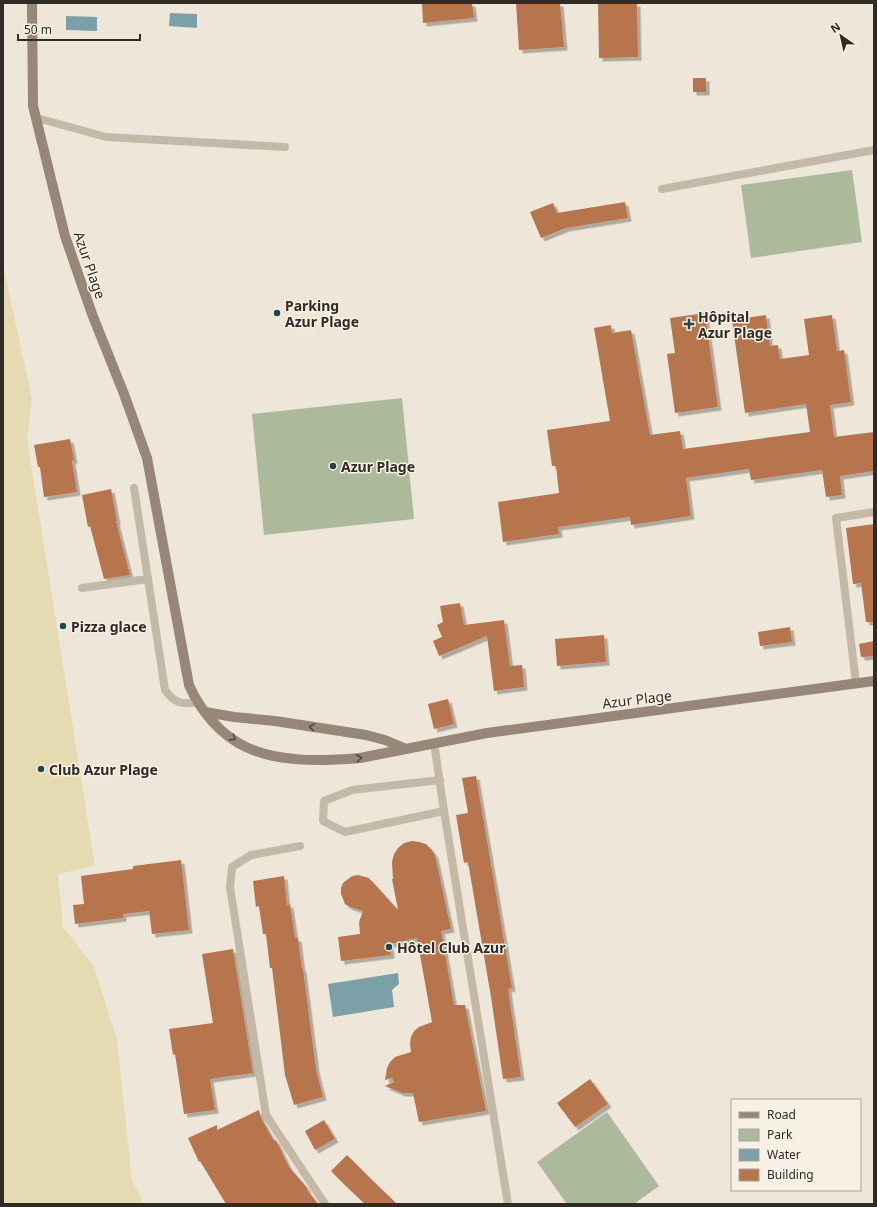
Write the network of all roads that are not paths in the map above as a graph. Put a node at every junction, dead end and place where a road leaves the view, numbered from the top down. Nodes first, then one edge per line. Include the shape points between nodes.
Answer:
1 (32, 3) edge
2 (37, 118) junction
3 (285, 147) dead end
4 (874, 150) edge
5 (662, 189) dead end
6 (134, 488) dead end
7 (874, 512) edge
8 (148, 579) junction
9 (82, 588) dead end
10 (874, 681) edge
11 (856, 683) junction
12 (197, 702) junction
13 (205, 712) junction
14 (434, 743) junction
15 (404, 748) junction
16 (440, 780) junction
17 (444, 810) junction
18 (300, 846) dead end
19 (325, 1204) edge
20 (508, 1204) edge

1 - 2 street, Azur Plage via 33,106
2 - 3 lane via 106,137
2 - 12 street, Azur Plage via 65,236 147,458 188,680
4 - 5 lane
6 - 8 lane
7 - 11 lane via 836,518
8 - 9 lane
8 - 12 lane via 165,690 174,700 181,703
10 - 11 street, Azur Plage
11 - 14 street, Azur Plage via 487,733
12 - 13 street, Azur Plage
15 -> 13 street via 366,735
13 -> 15 street, Azur Plage via 223,732 246,747 273,756 344,759
14 - 15 street, Azur Plage
14 - 16 lane
16 - 17 lane
16 - 17 lane via 352,790 324,802 323,821 345,832
17 - 20 lane
18 - 19 lane via 251,855 232,867 230,887 266,1114

